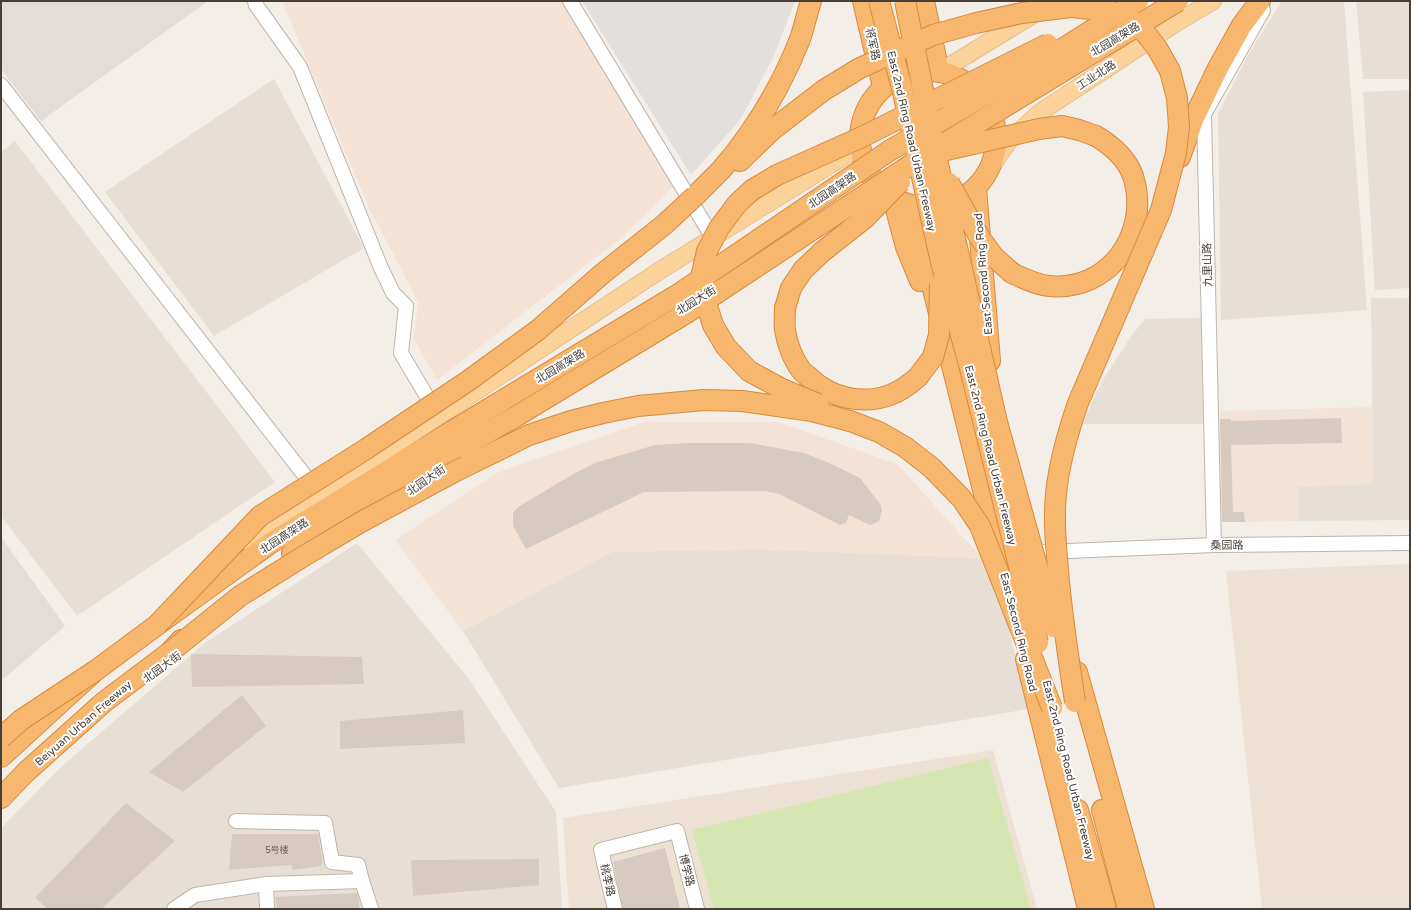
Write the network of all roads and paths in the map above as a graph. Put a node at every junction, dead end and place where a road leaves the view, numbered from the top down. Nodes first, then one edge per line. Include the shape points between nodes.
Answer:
1 (255, 1) edge
2 (570, 1) edge
3 (811, 1) edge
4 (863, 1) edge
5 (879, 1) edge
6 (905, 1) edge
7 (924, 1) edge
8 (1057, 1) edge
9 (1130, 1) edge
10 (1138, 1) edge
11 (1178, 1) edge
12 (1213, 1) edge
13 (1260, 1) edge
14 (1268, 1) edge
15 (939, 72) junction
16 (1, 85) edge
17 (883, 88) junction
18 (859, 147) junction
19 (933, 159) junction
20 (992, 165) junction
21 (877, 185) junction
22 (976, 188) junction
23 (695, 196) junction
24 (893, 198) junction
25 (954, 202) junction
26 (912, 205) junction
27 (1161, 210) junction
28 (713, 238) junction
29 (941, 262) junction
30 (949, 356) junction
31 (990, 361) junction
32 (432, 405) junction
33 (879, 432) junction
34 (320, 495) junction
35 (1410, 542) edge
36 (1214, 546) junction
37 (1043, 552) junction
38 (157, 625) junction
39 (169, 653) junction
40 (95, 671) junction
41 (1074, 702) junction
42 (1052, 708) junction
43 (1, 738) edge
44 (1, 753) edge
45 (1, 757) edge
46 (26, 772) junction
47 (1, 798) edge
48 (1, 802) edge
49 (1, 808) edge
50 (236, 821) dead end
51 (601, 850) joint
52 (362, 881) junction
53 (266, 884) junction
54 (174, 909) edge
55 (267, 909) edge
56 (370, 909) edge
57 (615, 909) edge
58 (697, 909) edge
59 (1088, 909) edge
60 (1106, 909) edge
61 (1128, 909) edge
62 (1144, 909) edge

1 - 32 street via 300,67 381,268 393,292 406,306 401,354
2 - 28 street
3 - 23 highway via 800,38 765,110 720,170
4 - 17 highway, 将军路
5 - 29 highway, East 2nd Ring Road Urban Freeway, bridge via 902,88
6 - 19 highway, East 2nd Ring Road Urban Freeway, bridge
7 - 15 highway
8 - 15 main road
9 - 33 highway, bridge via 871,133 777,175 752,190 737,204 719,228 707,251 702,273 703,294 713,325 726,347 749,371 782,389
10 - 38 highway, 北园高架路, bridge via 1040,63 889,151 677,295 272,542
11 - 19 highway, 北园高架路, bridge
12 - 20 main road, 工业北路 via 1039,112 1009,142
13 - 27 highway, bridge via 1242,25 1193,120
14 - 36 street, 九里山路 via 1204,114
15 - 17 highway via 919,71 900,77
15 - 20 highway via 962,80 981,96 993,118 996,142
16 - 34 street
17 - 18 highway via 869,104 861,125
18 - 21 highway
18 - 28 main road
19 - 19 highway, bridge via 1039,129 1062,126 1096,136 1121,156 1132,174 1138,212 1133,233 1111,266 1091,280 1071,286 1048,286 1029,281 1012,272 994,257
19 - 29 highway, bridge via 822,252 803,270 791,288 785,308 784,329 801,370 816,384 847,398 867,399 889,395 905,388 918,377 933,357 939,335
19 - 39 highway, 北园高架路, bridge via 688,312 325,531 222,599
19 - 41 highway, East 2nd Ring Road Urban Freeway, bridge via 997,422
20 - 22 highway
21 - 24 highway
21 - 49 main road, 北园大街 via 547,395 346,537 243,603 178,656 103,710
22 - 25 highway
22 - 31 highway, East Second Ring Road
23 - 27 highway, bridge via 724,176 772,130 824,90 871,62 933,35 976,23 1022,13 1071,7 1110,11 1139,25 1157,48 1170,71 1177,98 1179,127 1176,153
23 - 32 highway, bridge via 538,330
24 - 26 highway
24 - 30 highway, East Second Ring Road via 906,247
25 - 26 highway via 933,207
25 - 31 highway, East Second Ring Road
26 - 30 highway, East Second Ring Road
27 - 41 highway, bridge via 1078,403 1061,461 1056,494 1055,533 1059,587
28 - 34 main road
29 - 42 highway, East 2nd Ring Road Urban Freeway, bridge via 970,368
30 - 59 highway, East Second Ring Road
31 - 37 highway, East Second Ring Road
32 - 38 highway, bridge via 260,516
33 - 39 highway, bridge via 812,411 742,401 704,400 653,405 571,421 529,435 454,472 342,533 240,596
33 - 42 highway, bridge via 905,447 932,468 962,499 980,526
34 - 44 main road via 232,559 112,654
35 - 36 street, 桑园路
36 - 37 street, 桑园路
37 - 62 highway, East Second Ring Road
38 - 40 highway, 北园高架路
39 - 46 highway, Beiyuan Urban Freeway via 104,702
40 - 43 highway, bridge via 21,720
40 - 45 highway, 北园高架路, bridge
41 - 61 highway, East 2nd Ring Road Urban Freeway
42 - 60 highway, East 2nd Ring Road Urban Freeway
46 - 47 highway, Beiyuan Urban Freeway
46 - 48 highway
50 - 52 street via 325,823 332,862 358,865
51 - 57 street, 桃李路
51 - 58 street, 博学路 via 677,831
52 - 53 street
52 - 56 street
53 - 54 street via 194,894
53 - 55 street

